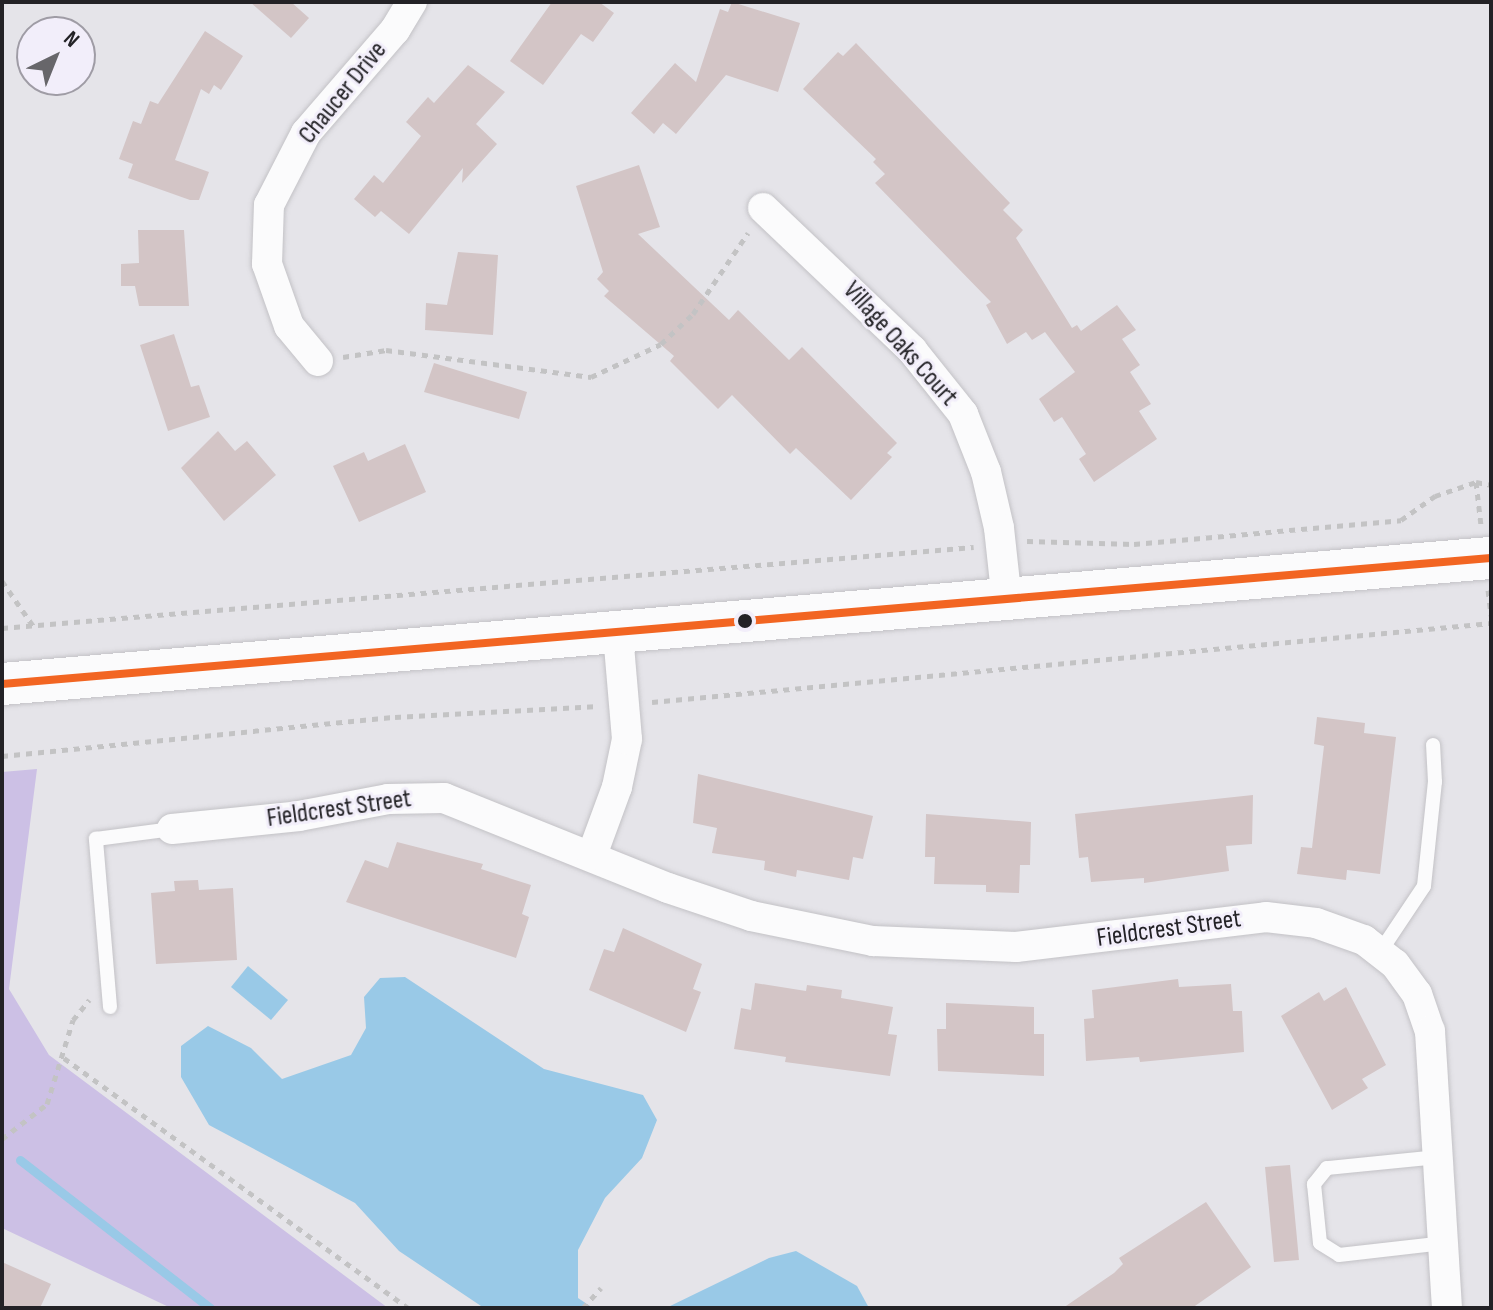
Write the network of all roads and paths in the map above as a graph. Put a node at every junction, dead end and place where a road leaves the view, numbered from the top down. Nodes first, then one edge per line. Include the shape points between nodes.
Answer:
1 (412, 2) edge
2 (763, 208) joint
3 (318, 361) joint
4 (1476, 482) junction
5 (1491, 485) edge
6 (1480, 518) dead end
7 (1024, 542) dead end
8 (967, 548) dead end
9 (1491, 558) edge
10 (2, 581) edge
11 (1488, 600) dead end
12 (1007, 602) junction
13 (1491, 616) edge
14 (1491, 623) edge
15 (2, 628) edge
16 (34, 628) junction
17 (618, 635) junction
18 (2, 684) edge
19 (654, 702) dead end
20 (587, 707) dead end
21 (1433, 745) dead end
22 (2, 756) edge
23 (172, 829) joint
24 (592, 855) junction
25 (1380, 952) junction
26 (110, 1007) dead end
27 (73, 1020) dead end
28 (64, 1058) junction
29 (2, 1139) edge
30 (1438, 1157) junction
31 (1445, 1243) junction
32 (601, 1288) dead end
33 (408, 1308) edge
34 (583, 1308) edge
35 (1447, 1308) edge

1 - 3 street, Chaucer Drive via 395,30 306,133 269,205 267,264 289,326
2 - 3 path via 693,314 661,344 591,377 386,350
2 - 12 street, Village Oaks Court via 912,350 963,414 986,472
4 - 5 path
4 - 6 path
4 - 7 path via 1435,496 1401,520 1134,544
8 - 16 path
9 - 12 main road
10 - 16 path
11 - 13 path
12 - 17 main road
14 - 19 path
15 - 16 path
17 - 18 main road
17 - 24 street via 627,739 617,787
20 - 22 path via 395,717
21 - 25 lane via 1435,782 1424,886
23 - 24 street, Fieldcrest Street via 299,816 388,799 444,798
23 - 26 lane via 96,839
24 - 25 street, Fieldcrest Street via 751,916 873,941 1016,947 1266,917 1316,923 1364,940
25 - 30 street, Fieldcrest Street via 1417,994 1430,1031
27 - 28 path
28 - 29 path via 47,1104
28 - 33 path
30 - 31 street, Fieldcrest Street
30 - 31 lane via 1327,1168 1314,1184 1320,1243 1339,1255
31 - 35 street, Fieldcrest Street
32 - 34 path

